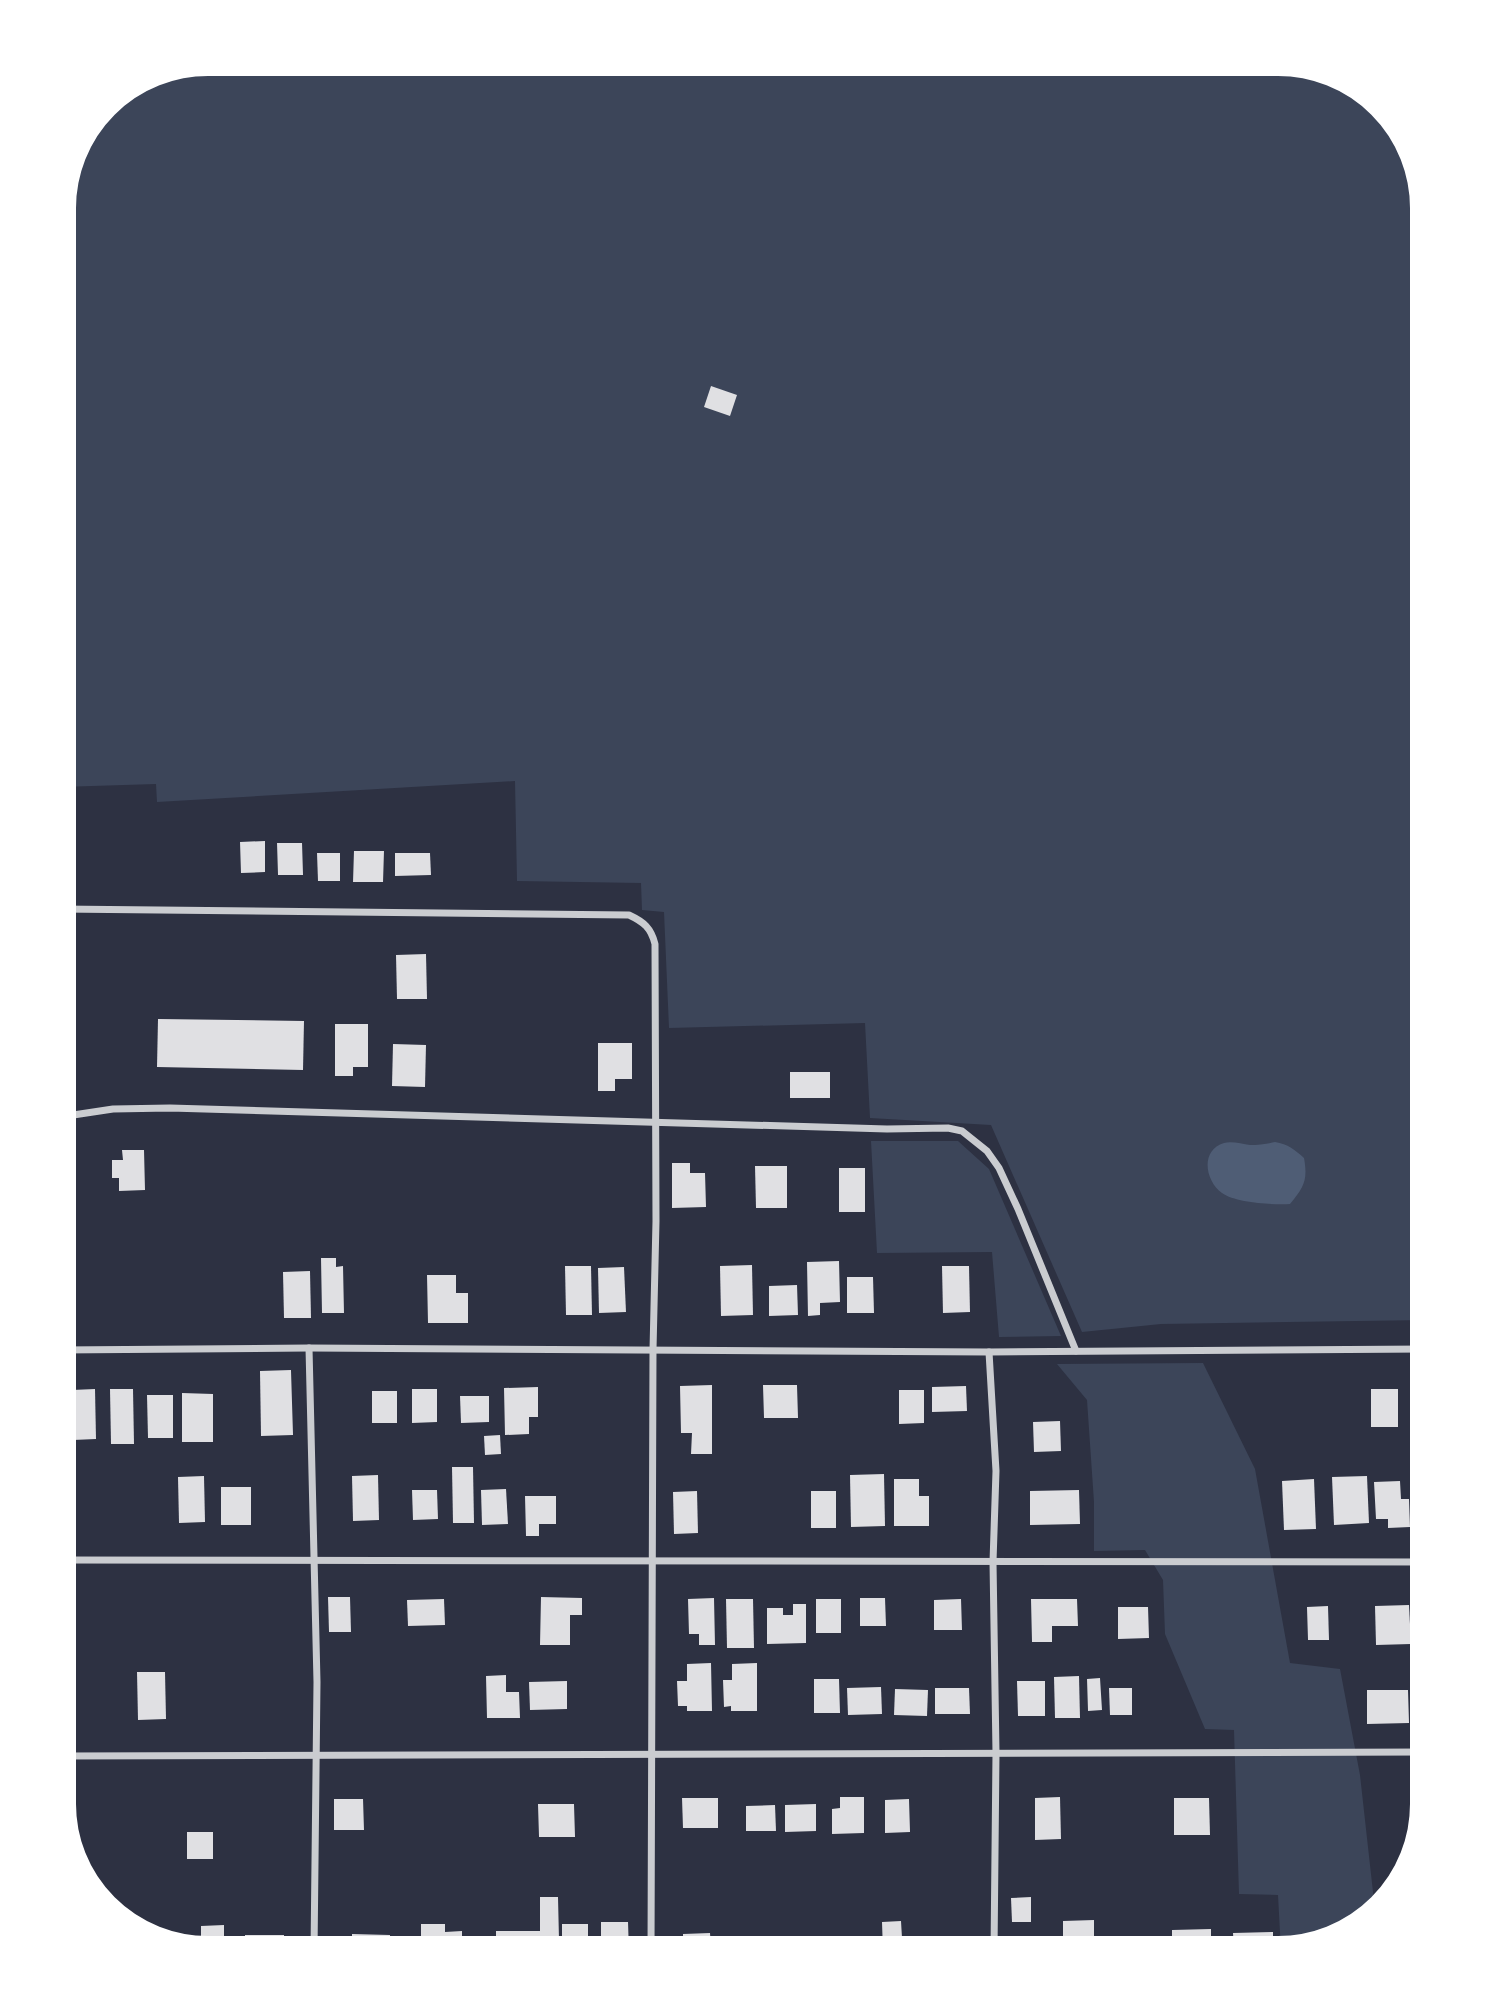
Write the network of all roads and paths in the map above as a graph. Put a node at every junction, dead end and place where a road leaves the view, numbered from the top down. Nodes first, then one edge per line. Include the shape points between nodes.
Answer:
1 (74, 909) edge
2 (74, 1115) edge
3 (657, 1122) junction
4 (309, 1348) junction
5 (1412, 1349) edge
6 (74, 1350) edge
7 (653, 1350) junction
8 (1076, 1351) junction
9 (989, 1352) junction
10 (74, 1560) edge
11 (314, 1562) junction
12 (653, 1562) junction
13 (993, 1562) junction
14 (1412, 1562) edge
15 (1412, 1752) edge
16 (996, 1753) junction
17 (653, 1755) junction
18 (74, 1756) edge
19 (315, 1756) junction
20 (314, 1938) edge
21 (651, 1938) edge
22 (994, 1938) edge

1 - 3 street via 629,915 647,926 655,944
2 - 3 street via 170,1108
3 - 7 street
3 - 8 street via 962,1131 999,1168
4 - 6 street
4 - 7 street
4 - 11 street
5 - 8 street
7 - 9 street
7 - 12 street
8 - 9 street
9 - 13 street via 996,1471
10 - 11 street
11 - 12 street
11 - 19 street
12 - 13 street
12 - 17 street
13 - 14 street
13 - 16 street
15 - 16 street
16 - 17 street
16 - 22 street
17 - 19 street
17 - 21 street
18 - 19 street
19 - 20 street

